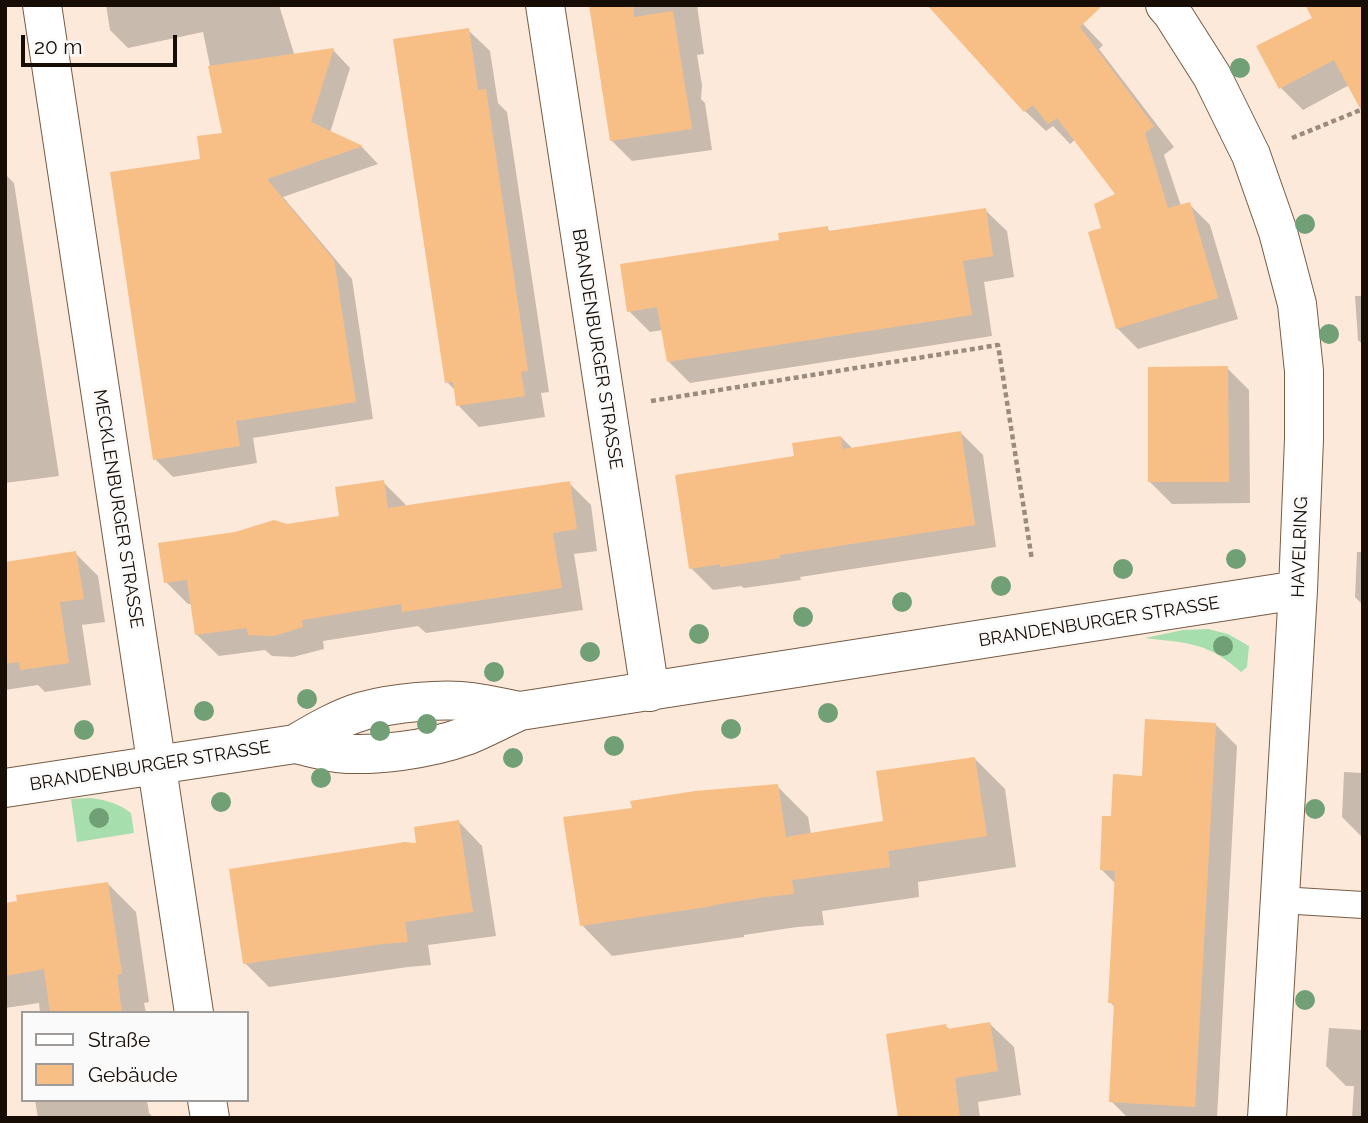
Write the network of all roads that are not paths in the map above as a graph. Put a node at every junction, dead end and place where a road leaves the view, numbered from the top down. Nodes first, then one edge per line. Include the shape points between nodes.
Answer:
1 (42, 5) edge
2 (545, 5) edge
3 (1166, 5) edge
4 (1298, 590) junction
5 (650, 692) junction
6 (156, 764) junction
7 (5, 788) edge
8 (1280, 900) junction
9 (1363, 905) edge
10 (194, 1011) edge
11 (1267, 1118) edge

1 - 6 street, MECKLENBURGER STRASSE
2 - 5 street, BRANDENBURGER STRASSE
3 - 4 street, HAVELRING via 1212,76 1251,155 1297,304 1304,371
4 - 5 street, BRANDENBURGER STRASSE
4 - 8 street, HAVELRING
5 - 6 street, BRANDENBURGER STRASSE via 520,711 465,736 407,750 338,753 295,744
6 - 7 street, BRANDENBURGER STRASSE
6 - 10 street, MECKLENBURGER STRASSE
8 - 9 lane
8 - 11 street, HAVELRING

